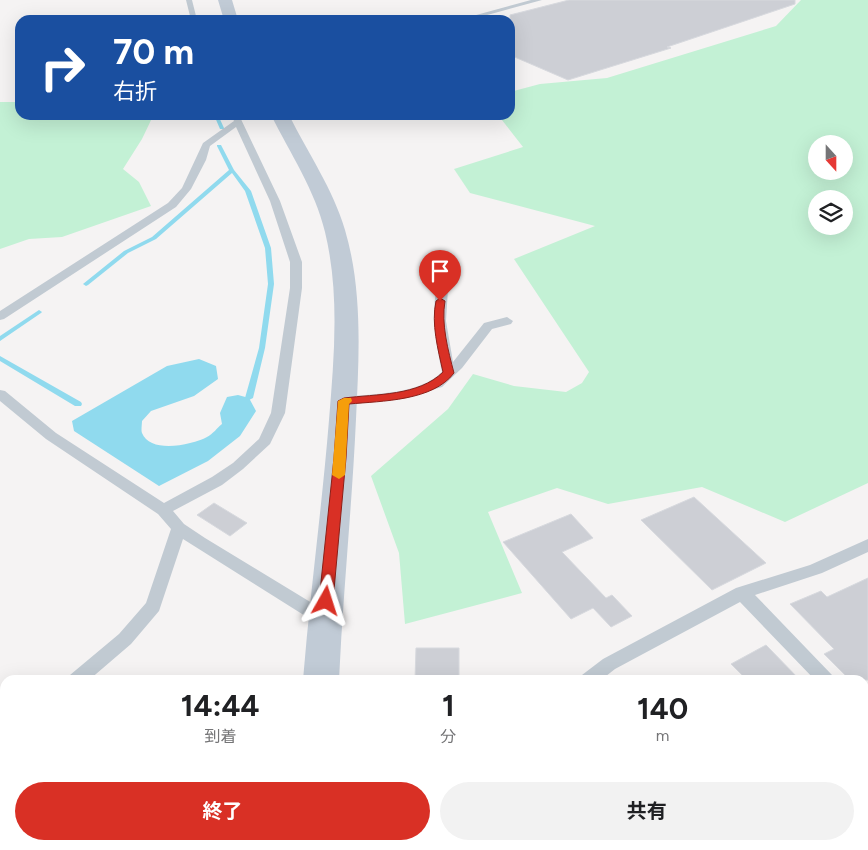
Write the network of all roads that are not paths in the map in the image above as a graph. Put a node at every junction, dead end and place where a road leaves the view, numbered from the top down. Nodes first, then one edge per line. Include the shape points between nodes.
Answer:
1 (189, 0) edge
2 (224, 0) edge
3 (539, 0) edge
4 (193, 15) edge
5 (229, 15) edge
6 (480, 15) edge
7 (234, 120) edge
8 (237, 120) edge
9 (283, 120) edge
10 (442, 289) dead end
11 (0, 316) edge
12 (507, 321) dead end
13 (449, 373) junction
14 (0, 394) edge
15 (344, 401) junction
16 (164, 510) junction
17 (179, 528) junction
18 (868, 545) edge
19 (742, 593) junction
20 (324, 619) junction
21 (82, 675) edge
22 (321, 675) edge
23 (595, 675) edge
24 (821, 675) edge

1 - 4 lane
2 - 5 street
3 - 6 lane
7 - 11 lane via 206,145 186,189 172,205
8 - 16 lane via 275,201 296,262 296,288 278,413 266,441 238,466
9 - 15 street via 317,186 335,230 344,282
10 - 13 lane via 438,312
12 - 13 lane via 488,326
13 - 15 lane via 437,384 401,395
14 - 16 lane via 51,436
15 - 20 street
16 - 17 lane
17 - 20 lane
17 - 21 lane via 153,606 125,639
18 - 19 lane via 816,569
19 - 23 lane via 609,664
19 - 24 lane
20 - 22 street

